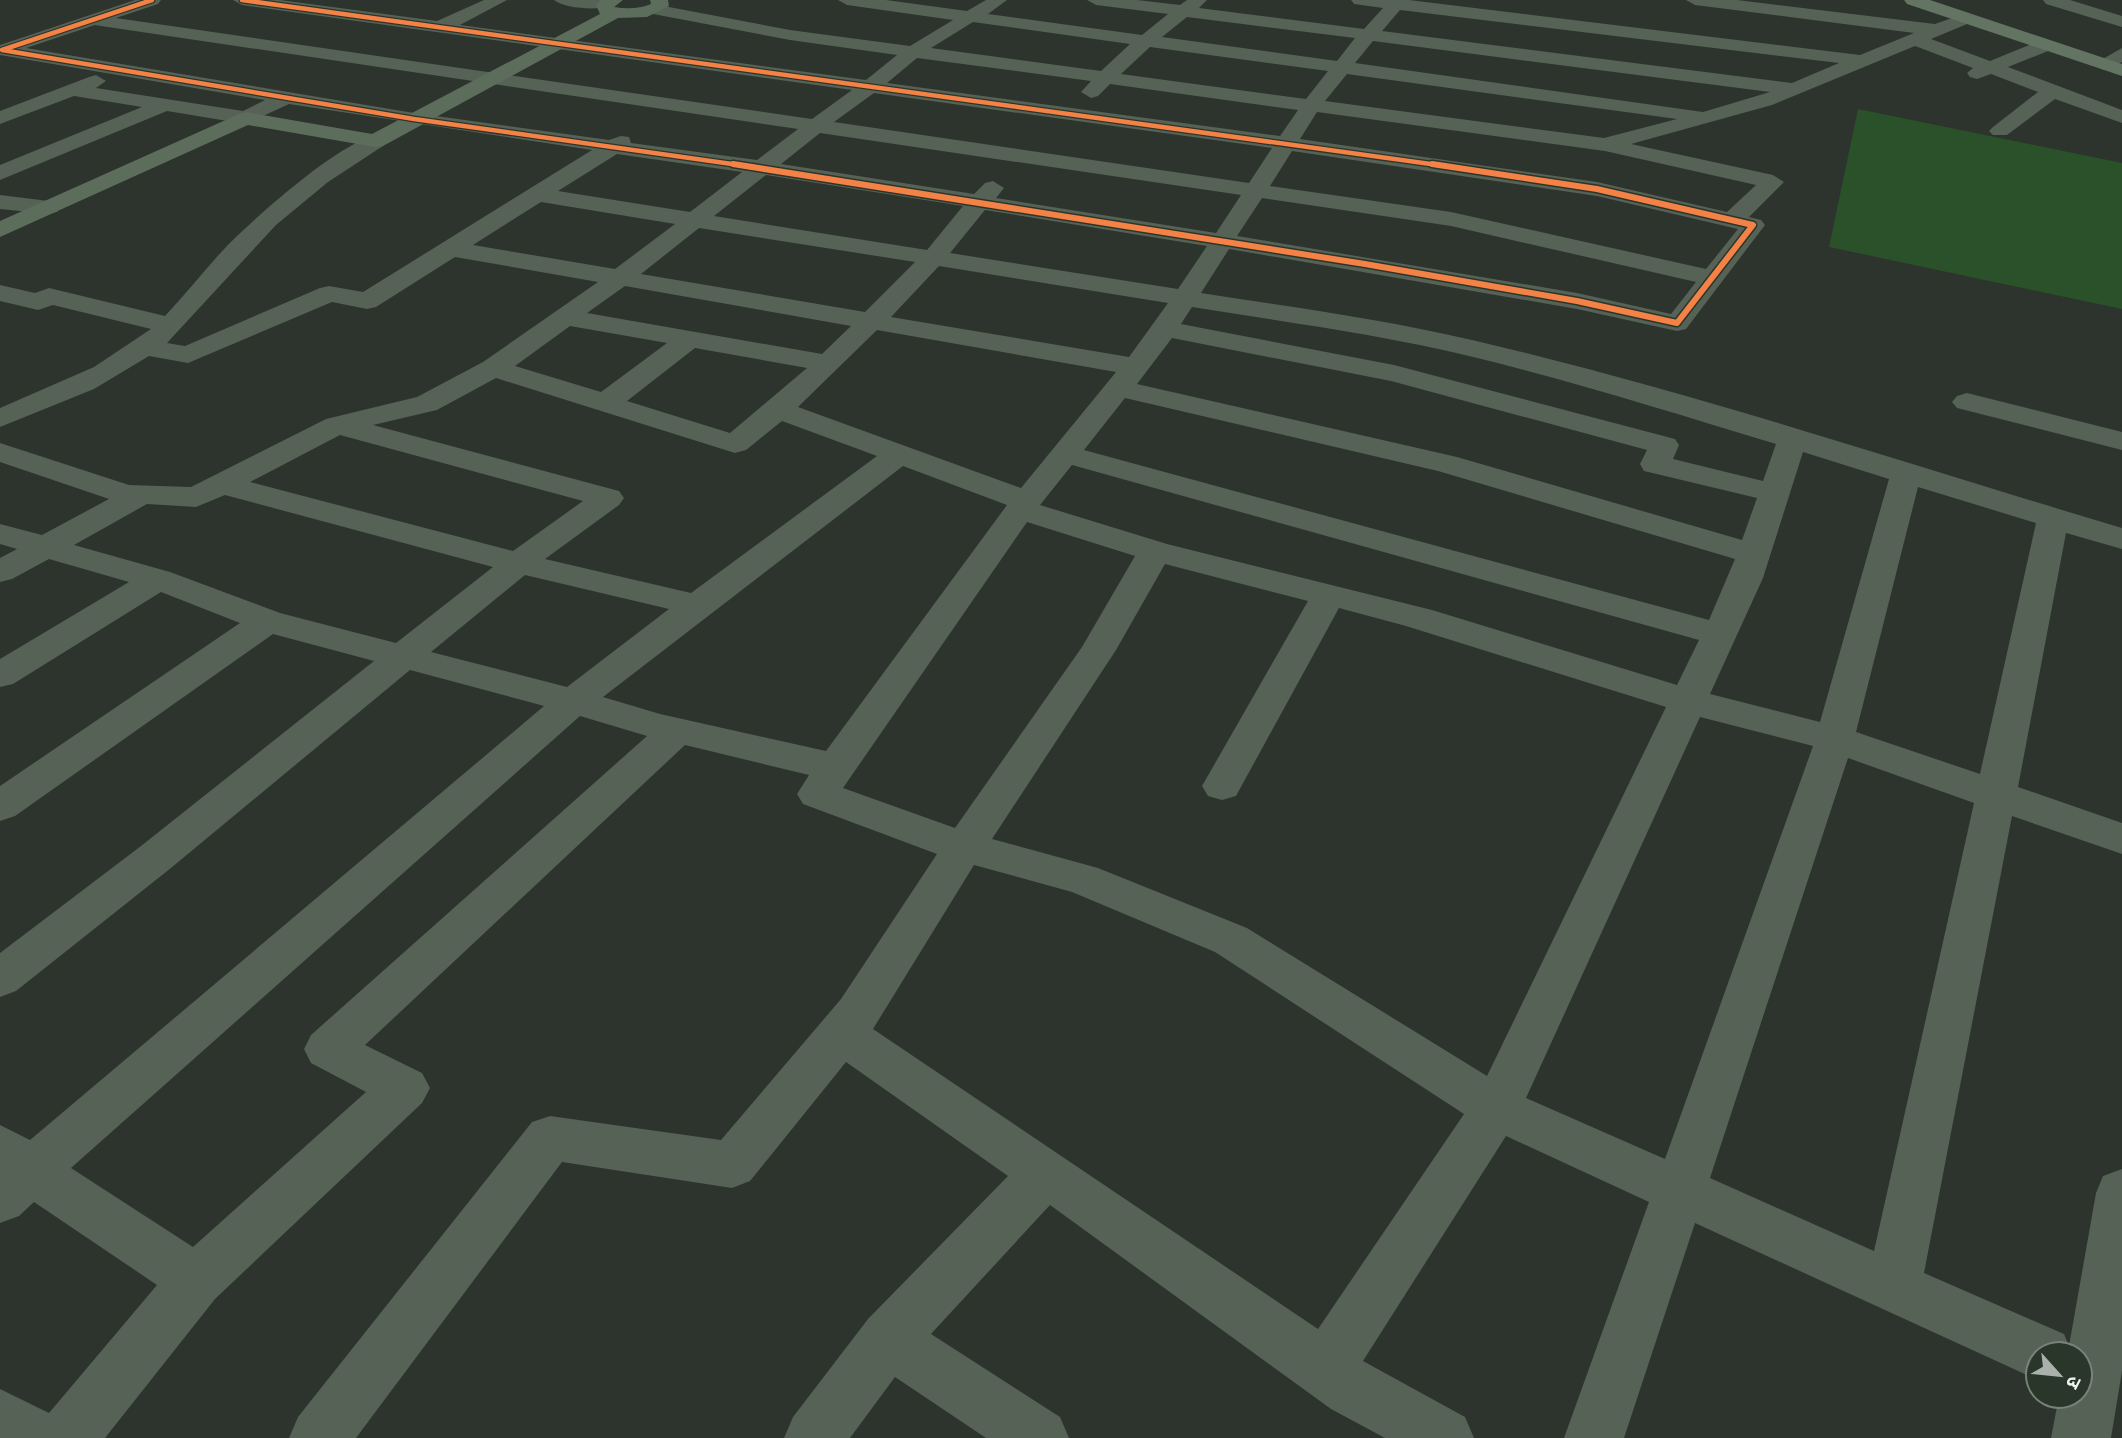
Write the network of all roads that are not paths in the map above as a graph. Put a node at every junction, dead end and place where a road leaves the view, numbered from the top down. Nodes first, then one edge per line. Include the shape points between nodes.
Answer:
1 (152, 0) edge
2 (242, 0) edge
3 (498, 0) edge
4 (564, 0) edge
5 (998, 0) edge
6 (1096, 0) edge
7 (1695, 0) edge
8 (1913, 0) edge
9 (1978, 0) edge
10 (2052, 0) edge
11 (294, 3) edge
12 (612, 5) edge
13 (656, 5) edge
14 (1191, 5) edge
15 (841, 7) edge
16 (1381, 10) edge
17 (1958, 15) junction
18 (967, 17) junction
19 (94, 19) junction
20 (1721, 22) dead end
21 (2122, 22) edge
22 (441, 26) junction
23 (1939, 30) junction
24 (790, 35) junction
25 (208, 37) junction
26 (1147, 40) junction
27 (1907, 42) junction
28 (556, 43) junction
29 (2046, 45) junction
30 (1, 50) edge
31 (912, 51) junction
32 (2122, 54) edge
33 (1869, 57) junction
34 (367, 61) junction
35 (1912, 62) dead end
36 (1342, 67) junction
37 (2113, 67) edge
38 (740, 68) junction
39 (1936, 68) dead end
40 (123, 70) junction
41 (1980, 71) junction
42 (492, 77) junction
43 (1104, 78) junction
44 (873, 85) junction
45 (1793, 89) junction
46 (72, 90) junction
47 (2049, 94) junction
48 (289, 97) junction
49 (2082, 102) junction
50 (680, 104) junction
51 (165, 105) junction
52 (1310, 107) junction
53 (1069, 115) junction
54 (1709, 117) junction
55 (2122, 117) edge
56 (0, 118) edge
57 (246, 118) junction
58 (414, 119) junction
59 (818, 124) junction
60 (2000, 131) dead end
61 (374, 141) junction
62 (1286, 143) junction
63 (1604, 145) junction
64 (612, 148) junction
65 (1028, 155) junction
66 (764, 169) junction
67 (0, 173) edge
68 (1257, 189) junction
69 (539, 195) junction
70 (0, 202) edge
71 (978, 202) junction
72 (49, 207) junction
73 (695, 218) junction
74 (1732, 220) junction
75 (0, 230) edge
76 (1541, 240) junction
77 (1222, 241) junction
78 (453, 249) junction
79 (932, 258) junction
80 (621, 277) junction
81 (1712, 278) junction
82 (1497, 287) junction
83 (0, 293) edge
84 (1175, 313) junction
85 (564, 317) junction
86 (870, 321) junction
87 (170, 325) junction
88 (1415, 337) junction
89 (690, 340) junction
90 (143, 347) junction
91 (829, 365) junction
92 (493, 368) junction
93 (1394, 373) junction
94 (1127, 378) junction
95 (1967, 402) dead end
96 (605, 403) junction
97 (779, 410) junction
98 (0, 418) edge
99 (337, 425) junction
100 (1792, 441) junction
101 (2122, 441) edge
102 (0, 452) edge
103 (900, 454) junction
104 (1065, 454) junction
105 (1906, 473) junction
106 (222, 484) junction
107 (142, 494) junction
108 (1774, 494) junction
109 (1023, 505) junction
110 (2053, 518) junction
111 (0, 534) edge
112 (2122, 540) edge
113 (44, 547) junction
114 (1155, 551) junction
115 (1754, 554) junction
116 (518, 563) junction
117 (0, 572) edge
118 (158, 579) junction
119 (1329, 595) junction
120 (697, 605) junction
121 (267, 621) junction
122 (1719, 634) junction
123 (402, 656) junction
124 (0, 675) edge
125 (573, 701) junction
126 (1688, 701) junction
127 (677, 731) junction
128 (1835, 739) junction
129 (835, 767) junction
130 (1222, 786) dead end
131 (1994, 795) junction
132 (0, 806) edge
133 (2122, 839) edge
134 (964, 847) junction
135 (0, 978) edge
136 (842, 1033) junction
137 (1496, 1108) junction
138 (10, 1173) edge
139 (1046, 1173) junction
140 (1679, 1191) junction
141 (2122, 1193) edge
142 (196, 1280) junction
143 (1894, 1287) junction
144 (888, 1339) junction
145 (2024, 1340) edge
146 (2092, 1340) edge
147 (1325, 1368) junction
148 (2083, 1410) edge
149 (0, 1419) edge
150 (34, 1438) edge
151 (67, 1438) edge
152 (319, 1438) edge
153 (814, 1438) edge
154 (1039, 1438) edge
155 (1444, 1438) edge
156 (1594, 1438) edge
157 (2081, 1438) edge

1 - 19 street
2 - 11 street
3 - 22 street
4 - 12 street
5 - 18 street
6 - 14 street
7 - 23 street
8 - 17 main road
9 - 17 street
10 - 21 street
11 - 22 street
11 - 25 street
12 - 13 street
12 - 28 street
13 - 24 street
14 - 16 street
14 - 26 street
15 - 18 street
15 - 24 street
16 - 33 street
16 - 36 street
16 - 45 street
17 - 23 street
17 - 29 main road
18 - 26 street
18 - 31 street
19 - 25 street
19 - 30 street
20 - 27 street
22 - 28 street
22 - 34 street
23 - 27 street
24 - 31 street
24 - 38 street
25 - 34 street
25 - 40 street
26 - 36 street
26 - 43 street
27 - 33 street
27 - 41 street
28 - 38 street
28 - 42 street
29 - 37 main road
29 - 41 street
30 - 40 street
31 - 43 street
31 - 44 street
32 - 37 street
33 - 35 street
33 - 45 street
34 - 42 street
34 - 48 street
36 - 52 street
36 - 54 street
38 - 44 street
38 - 50 street
39 - 41 street
40 - 46 street
40 - 48 street
41 - 47 street
41 - 49 street
42 - 50 street
42 - 58 street
43 - 52 street
43 - 53 street
44 - 53 street
44 - 59 street
45 - 54 street
46 - 51 street
46 - 56 street
47 - 49 street
47 - 60 street
48 - 57 street
48 - 58 street
49 - 55 street
50 - 59 street
50 - 64 street
51 - 57 street
51 - 67 street
52 - 62 street
52 - 63 street
53 - 62 street
53 - 65 street
54 - 63 street
57 - 61 street
57 - 72 street
58 - 61 street
58 - 64 street
59 - 65 street
59 - 66 street
61 - 87 street via 337,163 237,250
62 - 68 street
62 - 74 street via 1597,189
63 - 74 street via 1773,182
64 - 66 street
64 - 69 street
65 - 68 street
65 - 71 street
66 - 71 street
66 - 73 street
68 - 76 street via 1451,219
68 - 77 street
69 - 73 street
69 - 78 street
70 - 72 street
71 - 77 street
71 - 79 street
72 - 75 street
73 - 79 street
73 - 80 street
74 - 81 street via 1753,225
76 - 81 street
76 - 82 street
77 - 82 street
77 - 84 street
78 - 80 street
78 - 90 street via 367,301 329,294 188,355
79 - 84 street
79 - 86 street
80 - 85 street
80 - 86 street
81 - 82 street via 1678,323
83 - 87 street via 38,302 49,296
84 - 88 street
84 - 93 street
84 - 94 street
85 - 89 street
85 - 92 street
86 - 91 street
86 - 94 street
87 - 90 street
88 - 93 street
88 - 100 street via 1609,384
89 - 91 street
89 - 96 street
90 - 98 street via 63,395
91 - 97 street
92 - 96 street
92 - 99 street via 427,404
93 - 108 street via 1664,445 1655,464
94 - 104 street
94 - 115 street
95 - 101 street
96 - 97 street via 734,444
97 - 103 street
99 - 106 street
99 - 116 street via 608,498
100 - 105 street
100 - 108 street
102 - 107 street via 126,494
103 - 109 street
103 - 120 street
104 - 109 street
104 - 122 street
105 - 110 street
105 - 128 street
106 - 107 street via 196,497
106 - 116 street
107 - 113 street
108 - 115 street
109 - 114 street
109 - 129 street
110 - 112 street
110 - 131 street
111 - 113 street
113 - 117 street
113 - 118 street
114 - 119 street
114 - 134 street via 1098,650
115 - 122 street
116 - 120 street
116 - 123 street
118 - 121 street
118 - 124 street
119 - 126 street
119 - 130 street
120 - 125 street
121 - 123 street
121 - 132 street
122 - 126 street
123 - 125 street
123 - 135 street
125 - 127 street
125 - 138 street
126 - 128 street
126 - 137 street
127 - 129 street
127 - 142 street via 328,1049 405,1088
128 - 131 street
128 - 140 street
129 - 134 street via 817,794
131 - 133 street
131 - 143 street
134 - 136 street
134 - 137 street via 1083,878 1231,940
136 - 139 street
136 - 152 street via 732,1165 550,1138
137 - 140 street
137 - 147 street
138 - 142 street
139 - 144 street
139 - 147 street
140 - 143 street
140 - 156 street
141 - 146 street
142 - 151 street
143 - 145 street
144 - 153 street
144 - 154 street
147 - 155 street via 1352,1388
148 - 157 street
149 - 150 street

